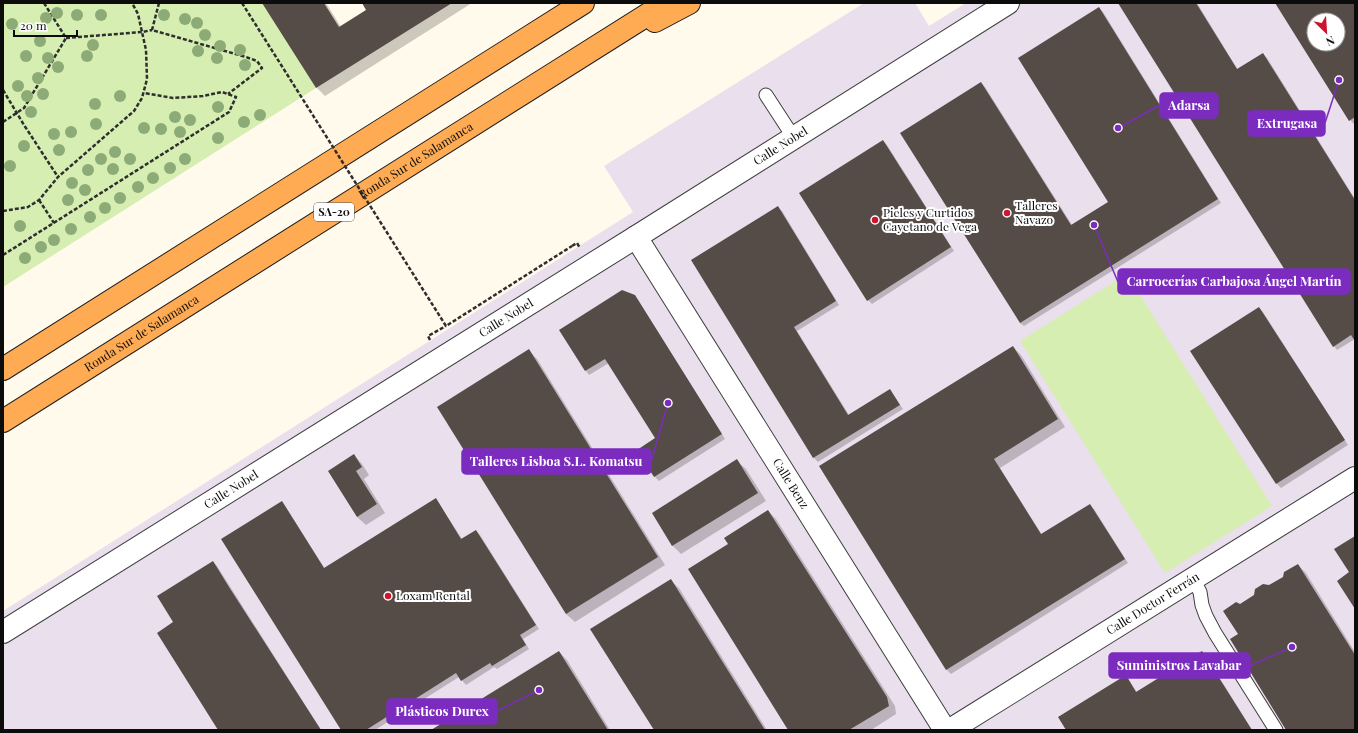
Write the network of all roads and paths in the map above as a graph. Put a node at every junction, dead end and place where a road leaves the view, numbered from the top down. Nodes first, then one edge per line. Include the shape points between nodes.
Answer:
1 (44, 3) edge
2 (132, 3) edge
3 (158, 3) edge
4 (242, 3) edge
5 (573, 3) edge
6 (583, 3) edge
7 (666, 3) edge
8 (689, 3) edge
9 (1008, 3) edge
10 (152, 30) junction
11 (142, 32) junction
12 (66, 38) junction
13 (525, 40) junction
14 (556, 72) junction
15 (3, 90) edge
16 (144, 92) junction
17 (228, 94) junction
18 (766, 95) dead end
19 (16, 113) junction
20 (3, 122) edge
21 (794, 138) junction
22 (58, 177) junction
23 (39, 200) junction
24 (3, 210) edge
25 (54, 223) junction
26 (636, 237) junction
27 (572, 246) dead end
28 (3, 255) edge
29 (446, 326) junction
30 (433, 346) dead end
31 (3, 369) edge
32 (3, 421) edge
33 (1355, 478) edge
34 (1193, 579) junction
35 (3, 632) edge
36 (945, 730) edge
37 (950, 730) edge
38 (1276, 730) edge

1 - 12 path
2 - 11 path via 138,14
3 - 10 path
4 - 29 path, bridge
5 - 13 highway
6 - 13 highway
7 - 14 highway, Ronda Sur de Salamanca / SA-20
8 - 14 highway
9 - 21 street, Calle Nobel
10 - 11 path
10 - 17 path via 257,61 262,68
11 - 12 path
11 - 16 path via 146,50 147,79
12 - 19 path via 24,108
13 - 31 highway
14 - 32 highway, Ronda Sur de Salamanca / SA-20
15 - 19 path
16 - 17 path via 173,98 222,92
16 - 22 path via 134,111
17 - 25 path via 236,97 229,112
18 - 21 lane
19 - 20 path
19 - 22 path
21 - 26 street, Calle Nobel
22 - 23 path
23 - 24 path via 28,207
23 - 25 path
25 - 28 path
26 - 35 street, Calle Nobel
26 - 36 street, Calle Benz
27 - 29 path, bridge
29 - 30 path via 428,336
33 - 34 street, Calle Doctor Ferrán
34 - 37 street, Calle Doctor Ferrán
34 - 38 lane via 1215,633

